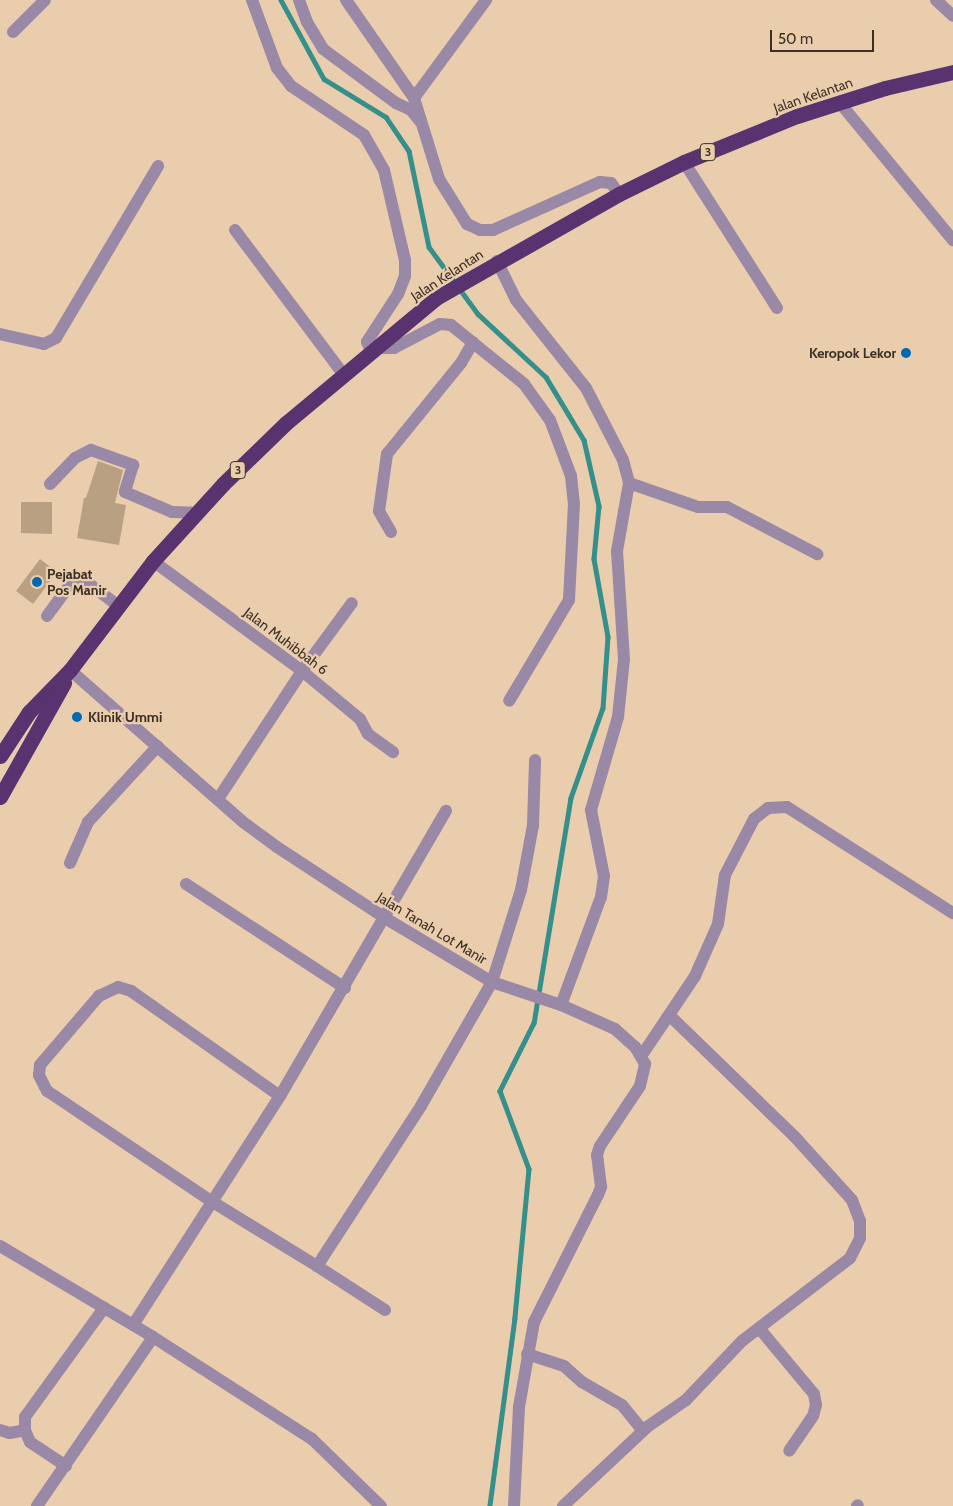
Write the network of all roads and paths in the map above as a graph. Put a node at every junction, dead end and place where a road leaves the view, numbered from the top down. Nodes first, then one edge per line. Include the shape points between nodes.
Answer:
1 (45, 0) edge
2 (252, 0) edge
3 (299, 0) edge
4 (346, 0) edge
5 (486, 0) edge
6 (936, 0) edge
7 (953, 16) edge
8 (13, 32) dead end
9 (953, 72) edge
10 (414, 98) junction
11 (840, 103) junction
12 (421, 123) junction
13 (684, 162) junction
14 (158, 166) dead end
15 (619, 194) junction
16 (235, 230) dead end
17 (953, 240) edge
18 (497, 261) junction
19 (777, 308) dead end
20 (0, 334) edge
21 (473, 342) junction
22 (373, 349) junction
23 (343, 374) junction
24 (629, 483) junction
25 (50, 484) dead end
26 (196, 513) junction
27 (391, 532) dead end
28 (817, 554) dead end
29 (153, 562) junction
30 (352, 603) dead end
31 (117, 605) junction
32 (47, 616) dead end
33 (70, 670) junction
34 (302, 671) junction
35 (509, 701) dead end
36 (158, 746) junction
37 (392, 752) dead end
38 (0, 756) edge
39 (535, 760) dead end
40 (0, 796) edge
41 (218, 799) junction
42 (446, 811) dead end
43 (70, 863) dead end
44 (186, 884) dead end
45 (953, 913) edge
46 (384, 918) junction
47 (492, 982) junction
48 (345, 988) junction
49 (556, 1003) junction
50 (670, 1016) junction
51 (638, 1051) junction
52 (280, 1096) junction
53 (211, 1201) junction
54 (0, 1246) edge
55 (317, 1266) junction
56 (104, 1308) junction
57 (385, 1310) dead end
58 (133, 1325) junction
59 (759, 1328) junction
60 (153, 1337) junction
61 (527, 1354) junction
62 (0, 1430) edge
63 (25, 1430) junction
64 (643, 1431) junction
65 (789, 1451) dead end
66 (66, 1466) junction
67 (37, 1506) edge
68 (381, 1506) edge
69 (514, 1506) edge
70 (563, 1506) edge

1 - 8 street
2 - 22 street via 277,68 291,86 364,135 384,170 405,260 405,276 398,294 367,342
3 - 12 street via 323,49 396,103 411,110
4 - 10 street
5 - 10 street
6 - 7 street
9 - 11 highway, Jalan Kelantan / 3
10 - 12 street
11 - 13 highway, Jalan Kelantan / 3 via 797,116
11 - 17 street
12 - 15 street via 439,179 467,224 480,230 493,230 600,182 611,183
13 - 15 highway, Jalan Kelantan / 3
13 - 19 street
14 - 20 street via 56,338 44,344
15 - 18 highway, Jalan Kelantan / 3
16 - 23 street
18 - 22 highway, Jalan Kelantan / 3 via 436,298
18 - 24 street via 516,300 586,388 623,460
21 - 22 street via 452,325 440,324 394,348
21 - 27 street via 461,363 387,454 379,511
21 - 35 street via 524,384 550,420 571,476 574,504 569,600
22 - 23 highway, Jalan Kelantan / 3
23 - 26 highway, Jalan Kelantan / 3 via 286,423
24 - 28 street via 698,507 727,507
24 - 49 street via 617,552 624,659 618,717 591,810 604,876 602,897
25 - 26 street via 75,458 91,450 133,465 125,492 172,512
26 - 29 highway, Jalan Kelantan / 3
29 - 31 highway, Jalan Kelantan / 3
29 - 34 street, Jalan Muhibbah 6
30 - 34 street
31 - 32 street via 88,583 77,580 72,582
31 - 33 highway, Jalan Kelantan / 3
33 - 36 street, Jalan Tanah Lot Manir
33 - 38 highway, Jalan Kelantan / 3 via 29,712
33 - 40 highway, Jalan Kelantan / 3 via 43,724
34 - 37 street, Jalan Muhibbah 6 via 360,718 368,734
34 - 41 street
36 - 41 street, Jalan Tanah Lot Manir
36 - 43 street via 88,822
39 - 47 street via 533,825 521,890
41 - 46 street, Jalan Tanah Lot Manir via 277,847
42 - 46 street
44 - 48 street
45 - 50 street via 787,807 768,808 754,819 726,874 718,924 695,976
46 - 47 street, Jalan Tanah Lot Manir
46 - 48 street
47 - 49 street
47 - 55 street, Jalan Tanah Lot Manir via 420,1106
48 - 52 street
49 - 51 street via 615,1029
50 - 51 street
50 - 59 street via 795,1137 852,1200 860,1220 860,1238 850,1258
51 - 61 street via 644,1075 640,1086 597,1155 601,1181 598,1195 545,1296 534,1322
52 - 53 street
52 - 53 street via 131,991 118,988 100,996 40,1065 39,1076 47,1091
53 - 55 street
53 - 58 street
54 - 56 street
55 - 57 street
56 - 58 street
56 - 63 street via 32,1406 25,1417
58 - 60 street
59 - 64 street via 742,1341 686,1400
59 - 65 street via 814,1394 813,1416
60 - 66 street
60 - 68 street via 312,1439
61 - 64 street via 564,1366 582,1382 622,1405
61 - 69 street via 519,1407
62 - 63 street via 10,1433
63 - 66 street via 30,1442
64 - 70 street
66 - 67 street

